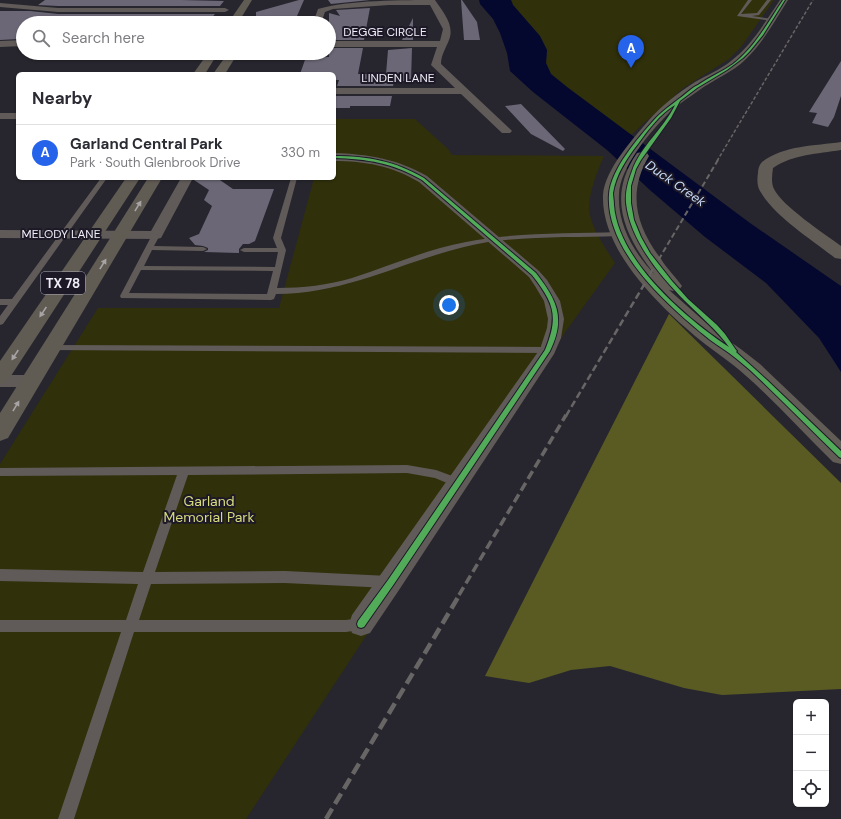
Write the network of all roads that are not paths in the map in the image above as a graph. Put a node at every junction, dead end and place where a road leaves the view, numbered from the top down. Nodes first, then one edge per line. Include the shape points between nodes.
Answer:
1 (248, 0) edge
2 (750, 0) edge
3 (769, 0) edge
4 (784, 0) edge
5 (432, 2) edge
6 (0, 5) edge
7 (225, 11) dead end
8 (238, 16) edge
9 (319, 16) edge
10 (739, 16) junction
11 (770, 20) junction
12 (16, 43) edge
13 (0, 44) edge
14 (336, 44) edge
15 (442, 44) junction
16 (208, 60) edge
17 (228, 60) edge
18 (200, 72) edge
19 (220, 72) edge
20 (461, 90) junction
21 (336, 91) edge
22 (0, 116) edge
23 (16, 116) edge
24 (657, 126) junction
25 (506, 132) dead end
26 (841, 146) edge
27 (336, 157) edge
28 (103, 180) edge
29 (132, 180) edge
30 (154, 180) edge
31 (186, 180) edge
32 (293, 180) edge
33 (65, 233) junction
34 (0, 234) edge
35 (97, 234) junction
36 (121, 234) junction
37 (618, 234) junction
38 (156, 235) junction
39 (494, 240) junction
40 (150, 248) junction
41 (203, 249) dead end
42 (244, 250) dead end
43 (282, 250) junction
44 (841, 254) edge
45 (139, 268) junction
46 (278, 269) junction
47 (272, 291) junction
48 (0, 302) edge
49 (14, 302) junction
50 (0, 322) edge
51 (51, 348) junction
52 (548, 350) junction
53 (739, 357) junction
54 (0, 377) edge
55 (0, 381) edge
56 (31, 381) junction
57 (0, 432) edge
58 (841, 455) edge
59 (184, 470) junction
60 (0, 472) edge
61 (459, 483) junction
62 (0, 575) edge
63 (146, 578) junction
64 (392, 582) junction
65 (361, 624) joint
66 (0, 626) edge
67 (130, 626) junction
68 (66, 819) edge

1 - 8 main road
2 - 10 lane
3 - 10 lane via 758,14
4 - 11 street
5 - 9 street, DEGGE CIRCLE via 332,7 321,11
5 - 15 street via 446,25 447,32
6 - 7 street via 58,10
10 - 11 lane
11 - 24 street via 743,57 679,100 673,114
12 - 13 street
14 - 15 street, DEGGE CIRCLE
15 - 20 street via 436,65
16 - 18 main road
17 - 19 main road
20 - 21 street, LINDEN LANE
20 - 25 street
22 - 23 street
24 - 37 street via 624,161 614,182 610,205
24 - 53 street via 634,169 630,182 630,212 635,227 650,256 682,296 720,332
26 - 44 street via 803,150 777,157 766,166 764,180 767,191 779,205
27 - 39 street via 371,159 394,164 412,172
28 - 33 lane
29 - 35 main road, TX 78
36 -> 30 main road, TX 78
31 - 38 street
32 - 43 lane via 277,238
33 - 34 street, MELODY LANE
33 - 35 street, MELODY LANE
33 - 49 lane
35 - 36 street, MELODY LANE
35 -> 54 main road, TX 78
36 - 38 street, MELODY LANE
51 -> 36 main road, TX 78
37 - 39 lane
37 - 53 street via 639,268 668,300 707,335
38 - 40 lane
39 - 47 lane via 442,250 354,280 325,287 299,291
39 - 52 street via 534,274 553,301 555,335
40 - 41 lane
40 - 45 lane
42 - 43 lane
43 - 46 lane
45 - 46 lane
45 - 47 lane via 124,296 271,297
46 - 47 lane
48 - 49 lane
49 - 50 lane
51 - 52 lane
51 - 56 main road, TX 78
52 - 61 street
53 - 58 street
55 - 56 street
57 -> 56 main road, TX 78
59 - 60 lane
59 - 61 lane via 407,468 436,474
59 - 63 lane
61 - 64 street
62 - 63 lane
63 - 64 lane via 285,577
63 - 67 lane
64 - 65 street
65 - 67 lane
66 - 67 lane
67 - 68 lane

